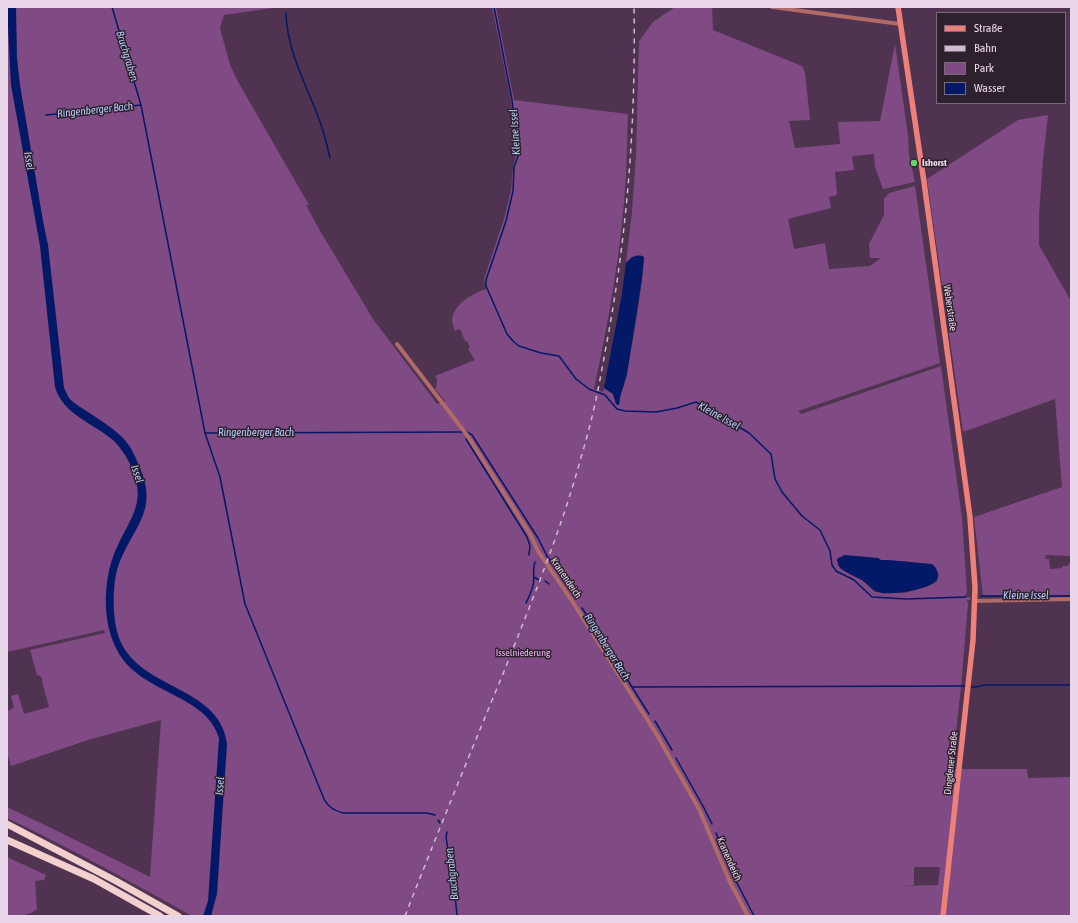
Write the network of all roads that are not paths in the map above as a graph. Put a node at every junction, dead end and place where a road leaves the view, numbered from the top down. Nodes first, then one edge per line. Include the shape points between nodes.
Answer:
1 (772, 7) edge
2 (898, 7) edge
3 (900, 24) junction
4 (397, 344) dead end
5 (1071, 599) edge
6 (976, 601) junction
7 (975, 612) joint
8 (7, 824) edge
9 (7, 828) edge
10 (32, 838) junction
11 (7, 840) edge
12 (160, 916) edge
13 (178, 916) edge
14 (748, 916) edge
15 (943, 916) edge

1 - 3 street
2 - 3 main road, Weberstraße
3 - 6 main road, Weberstraße via 970,517
4 - 14 street, Kranendeich via 463,430 530,534 538,552 657,735 699,809 729,880
5 - 6 street
6 - 7 main road, Weberstraße
7 - 15 main road, Dingdener Straße
8 - 10 highway
9 - 10 highway
10 - 13 highway
11 - 12 highway via 94,879

